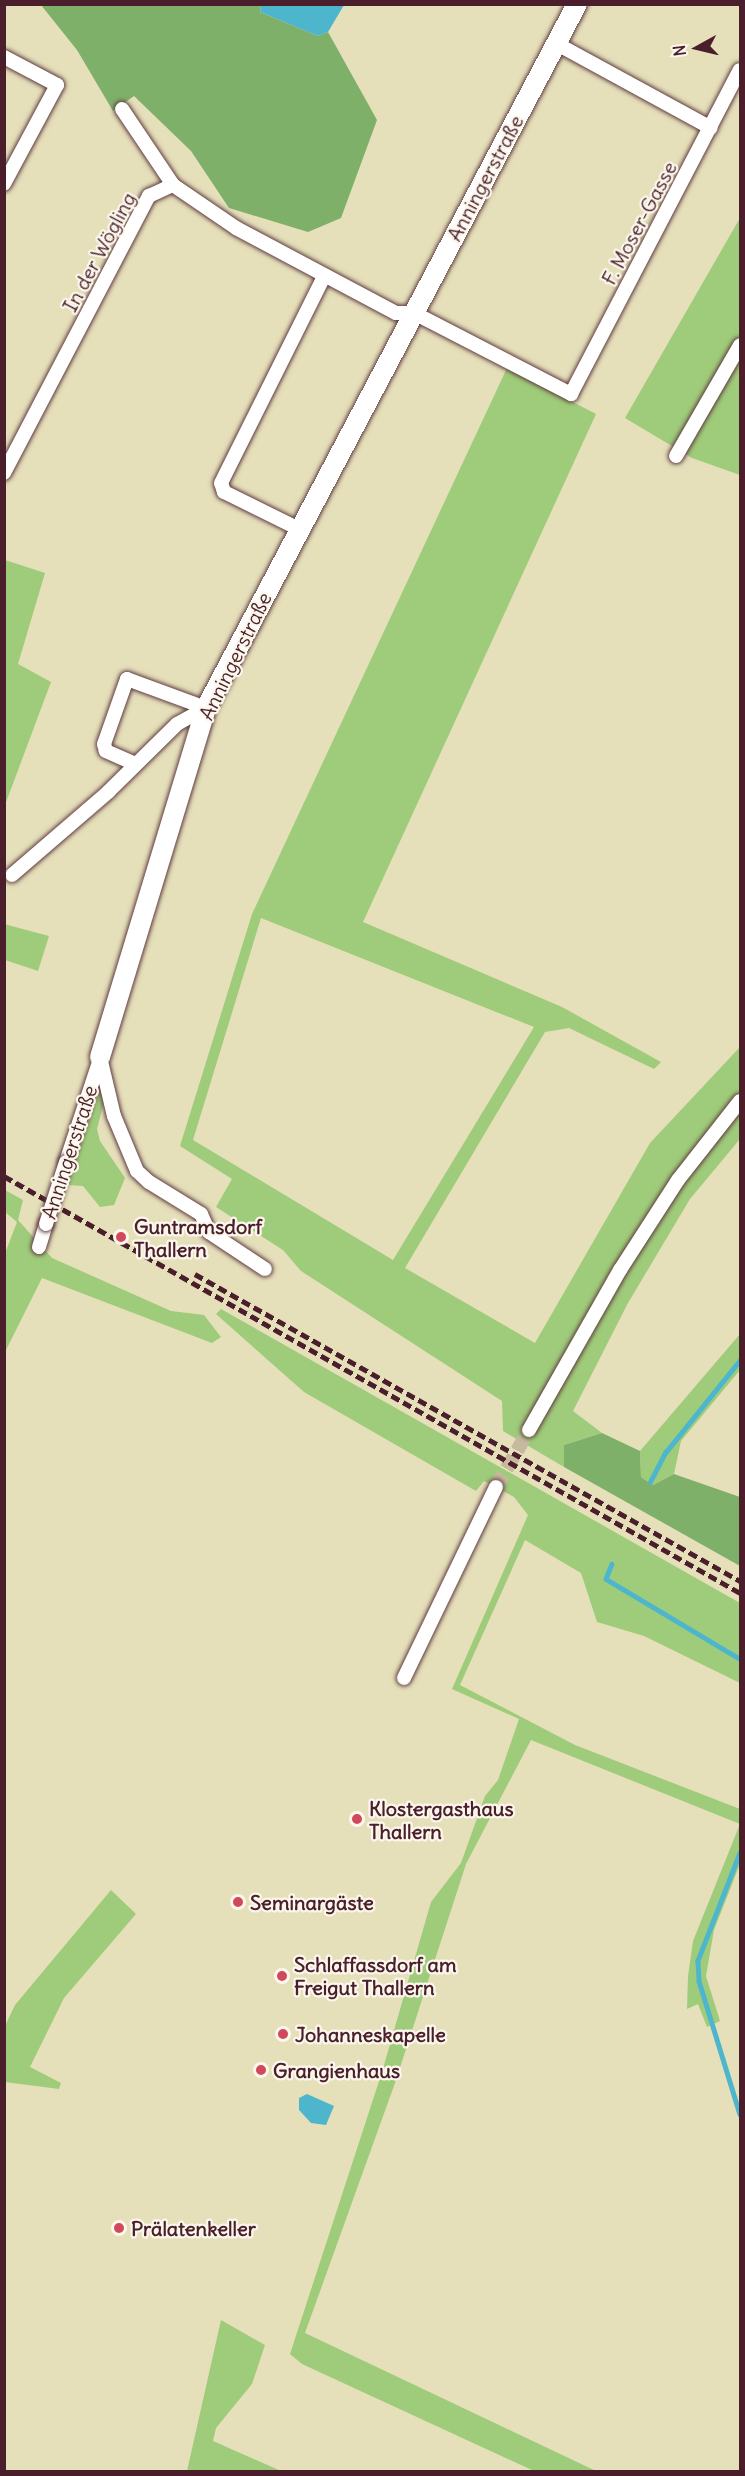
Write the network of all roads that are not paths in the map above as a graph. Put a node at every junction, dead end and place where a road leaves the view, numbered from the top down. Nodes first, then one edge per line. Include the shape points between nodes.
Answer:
1 (577, 4) edge
2 (557, 44) junction
3 (4, 57) edge
4 (741, 70) edge
5 (122, 109) dead end
6 (711, 128) junction
7 (4, 184) edge
8 (173, 185) junction
9 (324, 276) junction
10 (414, 312) junction
11 (741, 345) edge
12 (676, 456) dead end
13 (4, 473) edge
14 (299, 529) junction
15 (206, 708) junction
16 (133, 763) junction
17 (12, 875) dead end
18 (100, 1057) junction
19 (741, 1101) edge
20 (39, 1247) dead end
21 (265, 1269) dead end
22 (529, 1430) tunnel mouth
23 (496, 1487) tunnel mouth
24 (404, 1678) dead end

1 - 2 street, Anningerstraße
2 - 6 street
2 - 10 street, Anningerstraße
3 - 7 street via 57,86
4 - 6 street, F. Moser-Gasse
5 - 8 street
6 - 10 street, F. Moser-Gasse via 571,394
8 - 9 street via 236,228
8 - 13 street, In der Wögling via 149,196
9 - 10 street via 396,313
9 - 14 street via 221,483 224,492
10 - 14 street, Anningerstraße
11 - 12 street
14 - 15 street, Anningerstraße
15 - 16 street via 177,724
15 - 16 street via 127,679 104,744 106,751
15 - 18 street, Anningerstraße
16 - 17 street via 108,792
18 - 20 street, Anningerstraße, bridge
18 - 21 street, Anningerstraße via 114,1116 137,1171 201,1214 209,1232
19 - 22 street via 678,1180 620,1270
23 - 24 street

